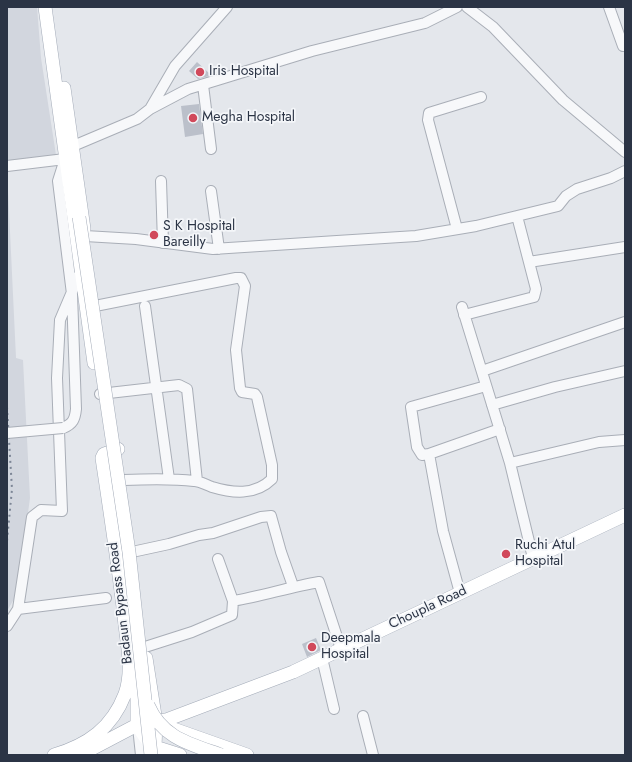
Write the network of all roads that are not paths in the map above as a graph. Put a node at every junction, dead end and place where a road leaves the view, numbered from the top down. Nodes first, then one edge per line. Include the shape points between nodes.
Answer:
1 (45, 7) edge
2 (53, 7) edge
3 (227, 7) edge
4 (457, 7) edge
5 (467, 7) edge
6 (609, 7) edge
7 (623, 46) dead end
8 (203, 85) junction
9 (481, 97) dead end
10 (150, 109) junction
11 (211, 149) dead end
12 (625, 152) edge
13 (69, 153) junction
14 (7, 166) edge
15 (625, 171) edge
16 (161, 181) dead end
17 (211, 192) dead end
18 (517, 216) junction
19 (457, 229) junction
20 (85, 236) junction
21 (163, 243) junction
22 (625, 247) edge
23 (219, 248) junction
24 (529, 262) junction
25 (80, 273) junction
26 (72, 294) junction
27 (96, 306) junction
28 (145, 306) dead end
29 (625, 322) edge
30 (482, 371) junction
31 (625, 371) edge
32 (486, 386) junction
33 (157, 387) junction
34 (104, 393) junction
35 (492, 405) junction
36 (500, 429) junction
37 (7, 433) edge
38 (625, 440) edge
39 (110, 453) junction
40 (429, 454) junction
41 (510, 463) junction
42 (168, 479) junction
43 (123, 480) junction
44 (197, 481) junction
45 (625, 515) edge
46 (132, 552) junction
47 (533, 558) junction
48 (218, 559) dead end
49 (293, 586) junction
50 (460, 593) junction
51 (106, 598) dead end
52 (233, 601) junction
53 (18, 609) junction
54 (7, 626) edge
55 (145, 646) junction
56 (342, 649) junction
57 (322, 658) junction
58 (145, 698) junction
59 (334, 709) dead end
60 (363, 716) dead end
61 (156, 722) junction
62 (137, 725) junction
63 (154, 752) edge
64 (59, 754) edge
65 (80, 755) edge
66 (141, 755) edge
67 (180, 755) edge
68 (221, 755) edge
69 (247, 755) edge
70 (373, 755) edge

1 - 13 main road
2 - 13 main road
3 - 10 street via 175,66
4 - 8 street via 426,23 312,51
5 - 12 street via 493,27 562,100
6 - 7 street
8 - 10 street via 188,89
8 - 11 street
9 - 19 street via 429,113 428,120
10 - 13 street via 137,119
13 - 14 street
13 - 20 main road
13 - 25 main road
13 - 26 street via 58,182
13 - 58 main road, bridge via 129,552
15 - 18 street via 577,188 558,206
16 - 21 street
17 - 23 street
18 - 19 street
18 - 24 street
19 - 23 street via 416,236
20 - 21 street
20 - 27 main road
21 - 23 street
22 - 24 street
24 - 30 street via 536,289 534,297 463,311
25 - 26 street
25 - 34 main road
26 - 37 street, bridge via 75,419 63,428
26 - 53 street via 60,320 57,371 62,511 41,510 32,517
27 - 34 main road
27 - 44 street via 236,278 241,278 244,282 246,292 236,350 240,388 242,392 255,394 257,397 274,473 268,484 256,490 236,493
28 - 33 street
29 - 30 street
30 - 32 street
31 - 35 street
32 - 35 street
32 - 40 street via 411,407 417,447 422,454
33 - 34 street
33 - 42 street
33 - 44 street via 179,385 187,389
34 - 39 main road
35 - 36 street
36 - 40 street
36 - 41 street
38 - 41 street via 599,442
39 - 43 main road
39 - 62 main road via 123,531 137,657
39 - 64 main road, Badaun Bypass Road via 129,675 125,693 115,714 100,732 81,745
40 - 50 street via 443,531
41 - 47 street
42 - 43 street
42 - 44 street
43 - 46 main road
45 - 47 main road, Choupla Road
46 - 49 street via 271,516
46 - 55 main road
47 - 50 main road, Choupla Road
48 - 52 street
49 - 52 street via 259,597
49 - 56 street via 319,582
50 - 56 main road, Choupla Road
51 - 53 street
52 - 55 street via 232,615 192,632
53 - 54 street
55 - 61 main road
56 - 57 main road, Choupla Road
57 - 59 street
57 - 61 main road, Choupla Road via 293,672
58 - 63 main road, bridge
58 - 68 main road, bridge via 163,729 175,738
60 - 70 street
61 - 62 main road, Choupla Road
61 - 63 main road
61 - 69 main road
62 - 63 main road
62 - 65 main road, Choupla Road
62 - 66 street
63 - 67 main road
64 - 65 main road

